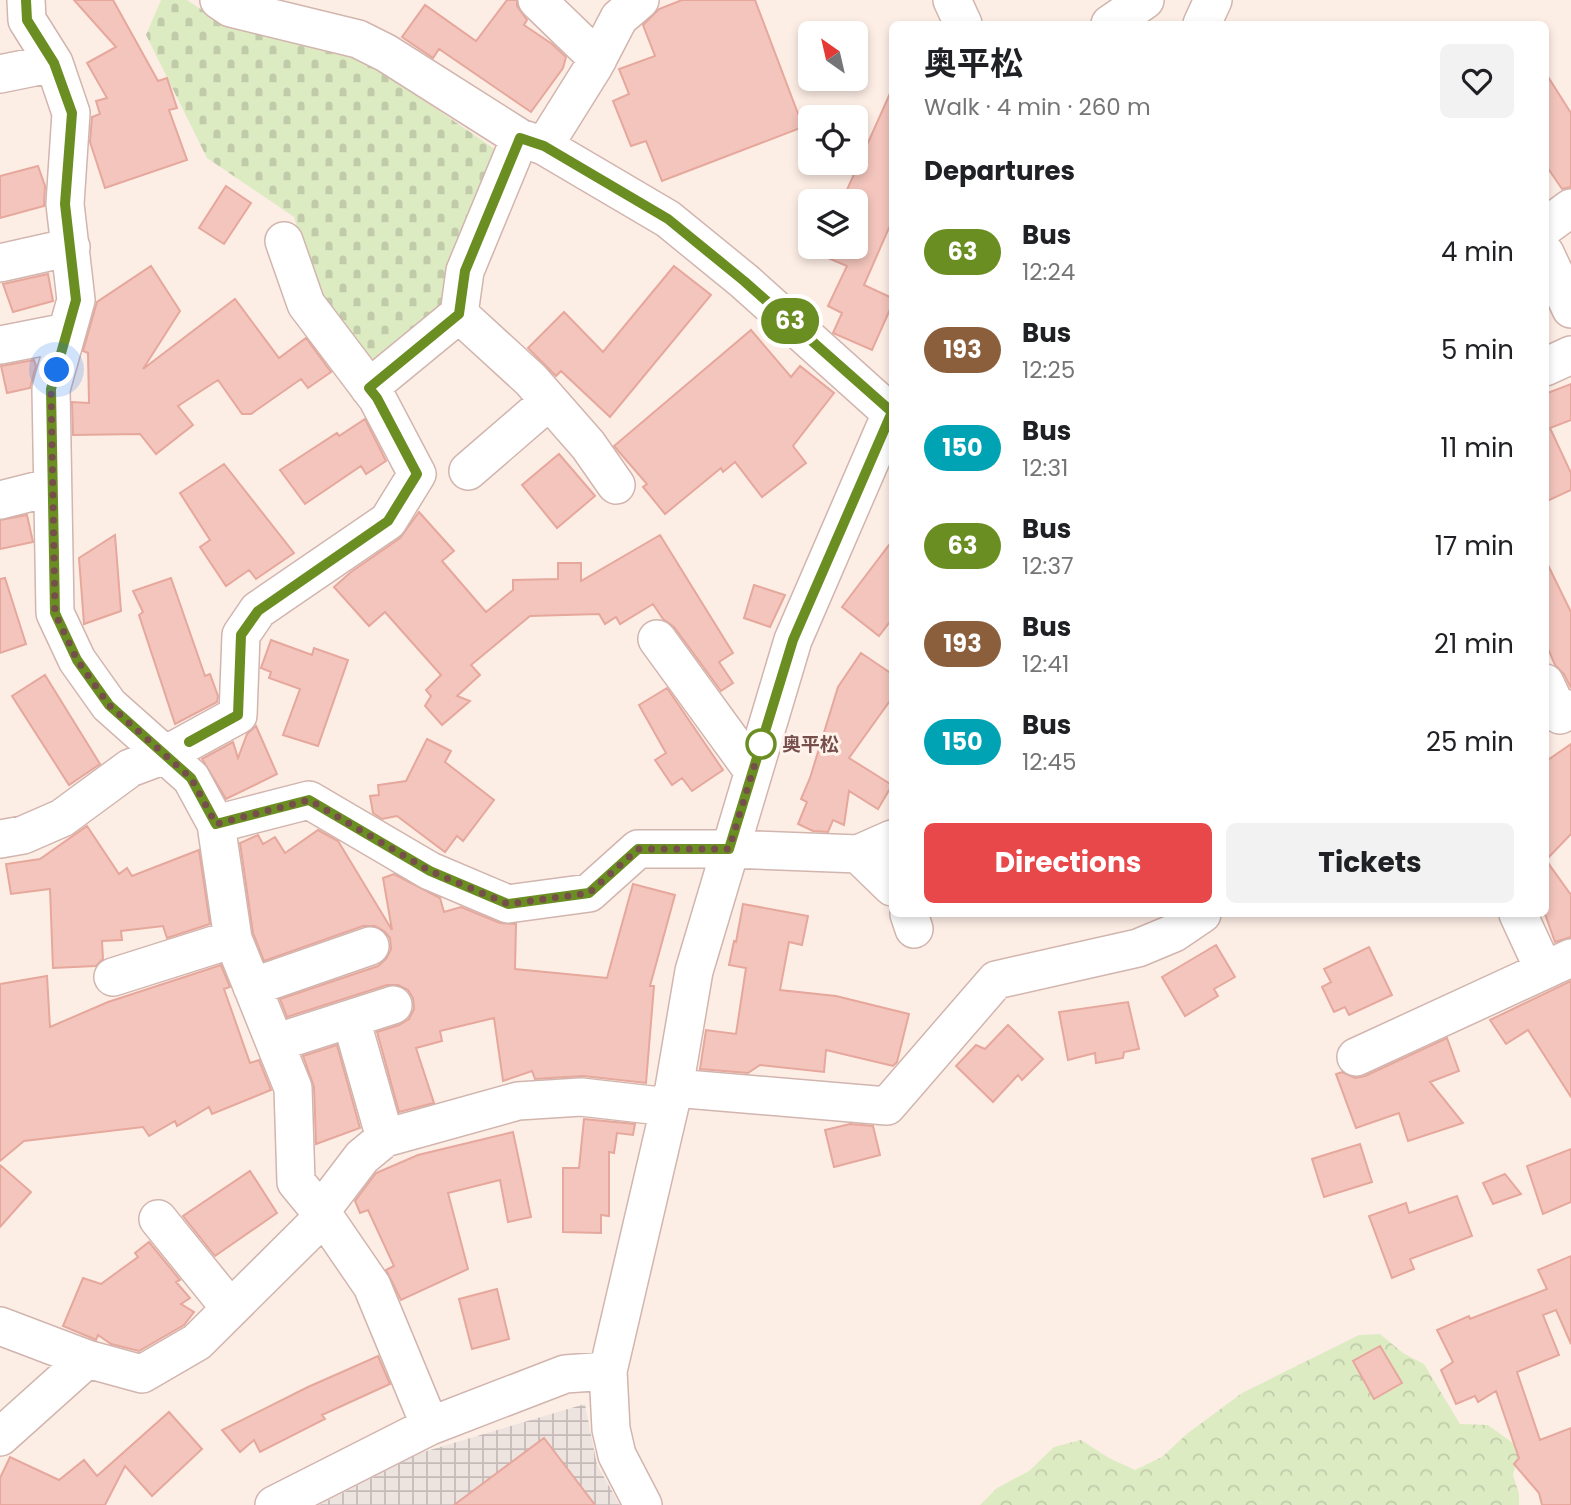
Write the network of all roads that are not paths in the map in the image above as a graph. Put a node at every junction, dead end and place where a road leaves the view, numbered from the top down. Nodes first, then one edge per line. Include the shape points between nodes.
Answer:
1 (26, 0) edge
2 (219, 0) edge
3 (537, 0) edge
4 (640, 0) edge
5 (952, 0) edge
6 (1146, 0) edge
7 (1213, 0) edge
8 (961, 21) edge
9 (1114, 21) edge
10 (1203, 21) edge
11 (598, 59) junction
12 (54, 63) junction
13 (0, 74) edge
14 (532, 142) junction
15 (1571, 208) edge
16 (1549, 224) edge
17 (284, 241) dead end
18 (71, 247) junction
19 (1549, 262) edge
20 (0, 263) edge
21 (1571, 309) edge
22 (459, 314) junction
23 (67, 332) junction
24 (0, 345) edge
25 (1571, 355) edge
26 (1549, 365) edge
27 (369, 388) junction
28 (549, 401) junction
29 (889, 409) edge
30 (889, 419) edge
31 (468, 471) dead end
32 (616, 485) dead end
33 (52, 487) junction
34 (0, 500) edge
35 (657, 639) dead end
36 (165, 755) junction
37 (753, 771) junction
38 (216, 824) junction
39 (0, 839) edge
40 (889, 840) edge
41 (729, 849) junction
42 (858, 854) junction
43 (889, 884) edge
44 (1198, 917) edge
45 (1520, 917) edge
46 (233, 939) junction
47 (370, 946) dead end
48 (1557, 964) edge
49 (113, 977) dead end
50 (252, 987) junction
51 (393, 1005) dead end
52 (351, 1018) junction
53 (275, 1043) junction
54 (1356, 1057) dead end
55 (671, 1098) junction
56 (385, 1138) junction
57 (322, 1214) junction
58 (158, 1219) dead end
59 (230, 1308) junction
60 (0, 1326) edge
61 (87, 1359) junction
62 (608, 1371) junction
63 (430, 1426) junction
64 (0, 1437) edge
65 (274, 1505) edge
66 (643, 1505) edge

1 - 12 street via 27,20
2 - 14 street via 231,8 358,39
3 - 11 street
4 - 11 street via 619,18
5 - 8 street
6 - 9 street
7 - 10 street
11 - 14 street
12 - 13 street
12 - 18 street via 72,113 65,204
14 - 22 street via 465,271
14 - 29 street via 668,219
15 - 16 street
17 - 27 street via 306,304
18 - 20 street
18 - 23 street via 76,300
19 - 21 street
22 - 27 street
22 - 28 street
23 - 24 street
23 - 33 street via 51,389
25 - 26 street
27 - 36 street via 417,474 388,521 258,611 241,635 238,715
28 - 31 street
28 - 32 street
30 - 37 street via 793,640
33 - 34 street
33 - 36 street via 55,613 77,660 109,705
35 - 37 street
36 - 38 street via 191,778
36 - 39 street via 131,768 62,818 23,835
37 - 41 street
38 - 41 street via 309,800 430,871 508,904 589,893 638,849
38 - 46 street
40 - 42 street
41 - 42 street
41 - 55 street via 694,971
42 - 43 street
44 - 55 street via 1174,933 1138,947 996,980 887,1106
45 - 48 street
46 - 49 street
46 - 50 street
47 - 50 street
48 - 54 street
50 - 53 street
51 - 52 street
52 - 53 street
52 - 56 street
53 - 57 street via 293,1088 296,1182
55 - 56 street via 518,1101
55 - 62 street
56 - 57 street via 362,1157
57 - 59 street
57 - 63 street via 372,1286
58 - 59 street
59 - 61 street via 197,1342 142,1374
60 - 61 street
61 - 64 street
62 - 63 street via 565,1374
62 - 66 street via 617,1455
63 - 65 street

